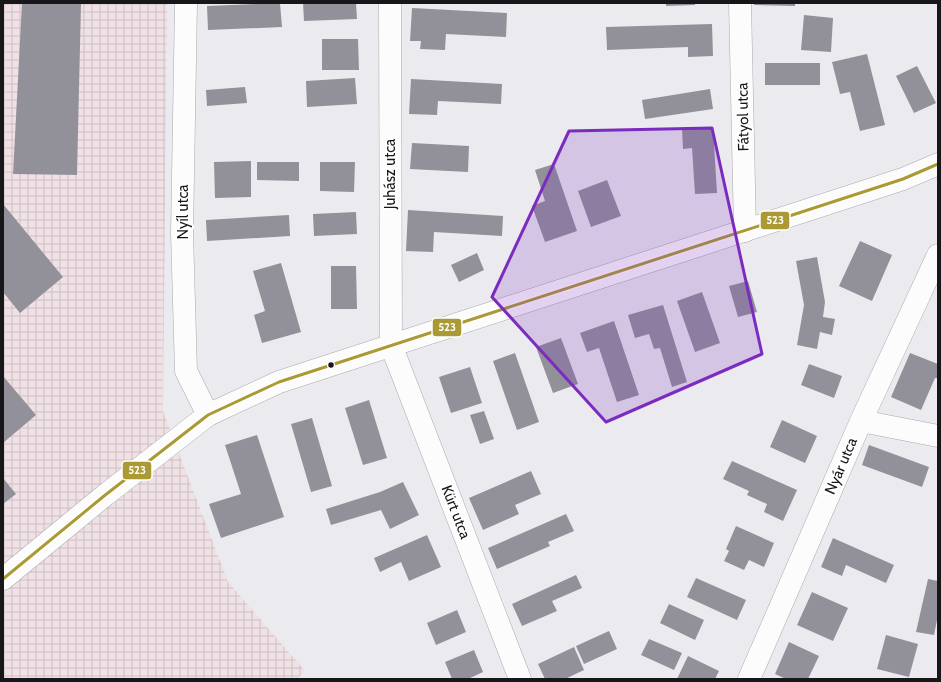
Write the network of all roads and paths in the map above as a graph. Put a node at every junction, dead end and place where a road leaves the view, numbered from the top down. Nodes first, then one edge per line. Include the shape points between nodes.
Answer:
1 (186, 3) edge
2 (390, 3) edge
3 (740, 3) edge
4 (938, 164) edge
5 (745, 231) junction
6 (938, 255) edge
7 (391, 345) junction
8 (208, 415) junction
9 (860, 421) junction
10 (938, 436) edge
11 (3, 579) edge
12 (520, 679) edge
13 (748, 679) edge

1 - 8 street, Nyíl utca via 182,233 186,371
2 - 7 street, Juhász utca
3 - 5 street, Fátyol utca
4 - 5 street via 903,180
5 - 7 street
6 - 9 street, Nyár utca
7 - 8 street via 280,382
7 - 12 street, Kürt utca
8 - 11 street
9 - 10 street
9 - 13 street, Nyár utca

